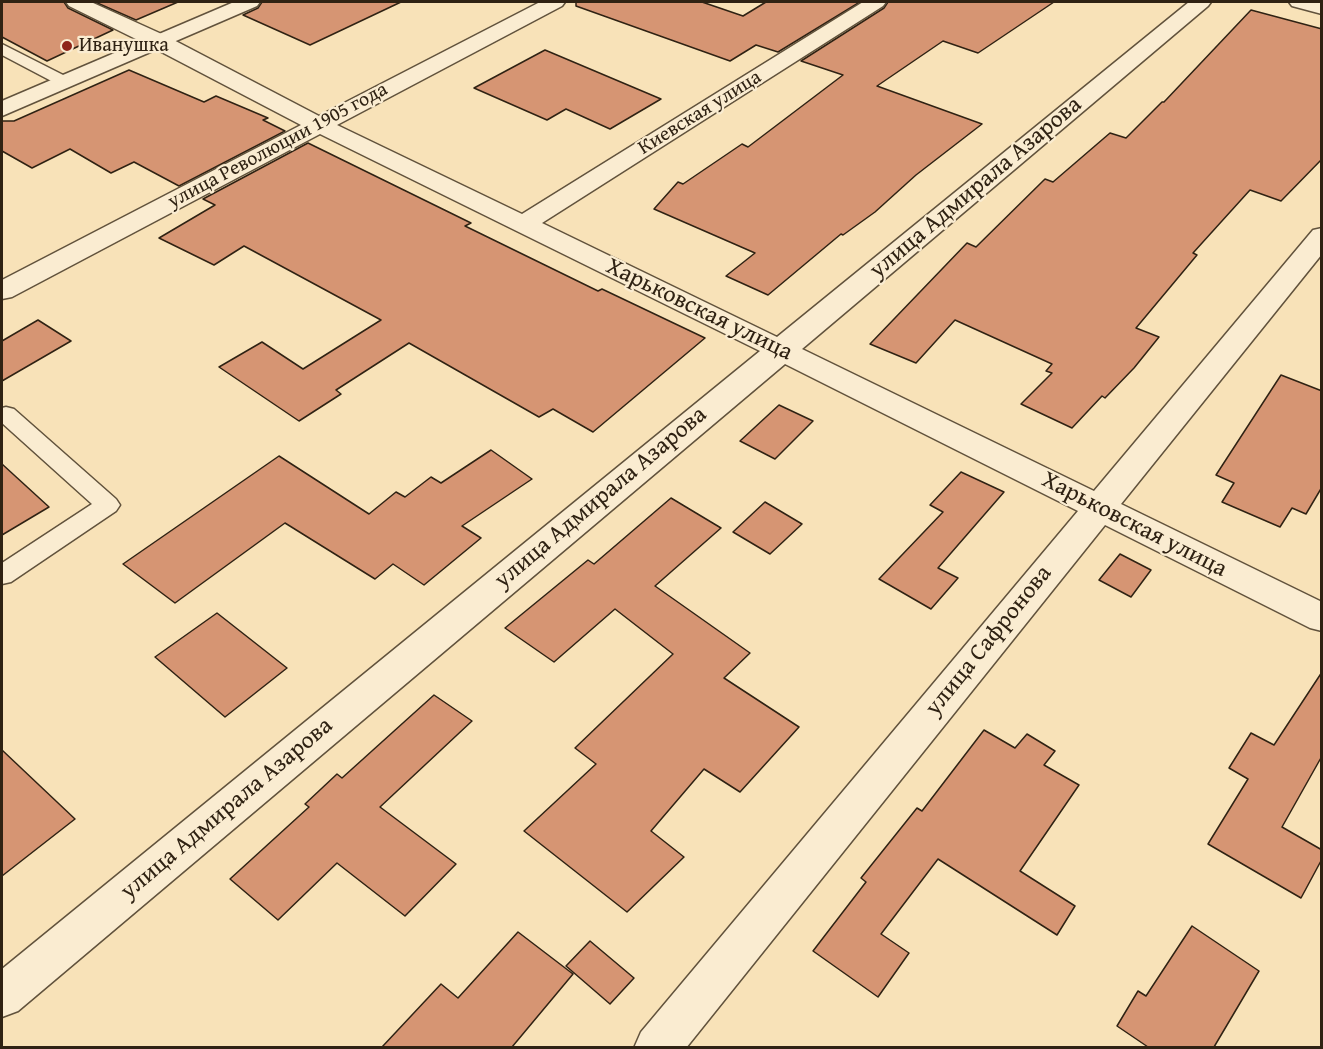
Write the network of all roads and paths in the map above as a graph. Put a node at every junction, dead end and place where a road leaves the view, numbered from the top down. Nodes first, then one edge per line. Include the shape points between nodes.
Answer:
1 (76, 2) edge
2 (250, 2) edge
3 (555, 2) edge
4 (876, 2) edge
5 (1201, 2) edge
6 (1299, 2) edge
7 (1322, 8) edge
8 (158, 41) junction
9 (2, 48) edge
10 (65, 82) junction
11 (2, 109) edge
12 (317, 124) junction
13 (523, 225) junction
14 (1322, 236) edge
15 (2, 291) edge
16 (781, 350) junction
17 (2, 416) edge
18 (1099, 506) junction
19 (2, 575) edge
20 (1322, 618) edge
21 (2, 996) edge
22 (657, 1047) edge

1 - 8 street, Харьковская улица
2 - 8 street
3 - 12 street, улица Революции 1905 года
4 - 13 street, Киевская улица
5 - 16 street, улица Адмирала Азарова
6 - 7 street
8 - 10 street
8 - 12 street, Харьковская улица
9 - 10 lane
10 - 11 street
12 - 13 street, Харьковская улица
12 - 15 street, улица Революции 1905 года
13 - 16 street, Харьковская улица
14 - 18 street, улица Сафронова
16 - 18 street, Харьковская улица
16 - 21 street, улица Адмирала Азарова
17 - 19 lane via 6,414 108,505
18 - 20 street, Харьковская улица
18 - 22 street, улица Сафронова

